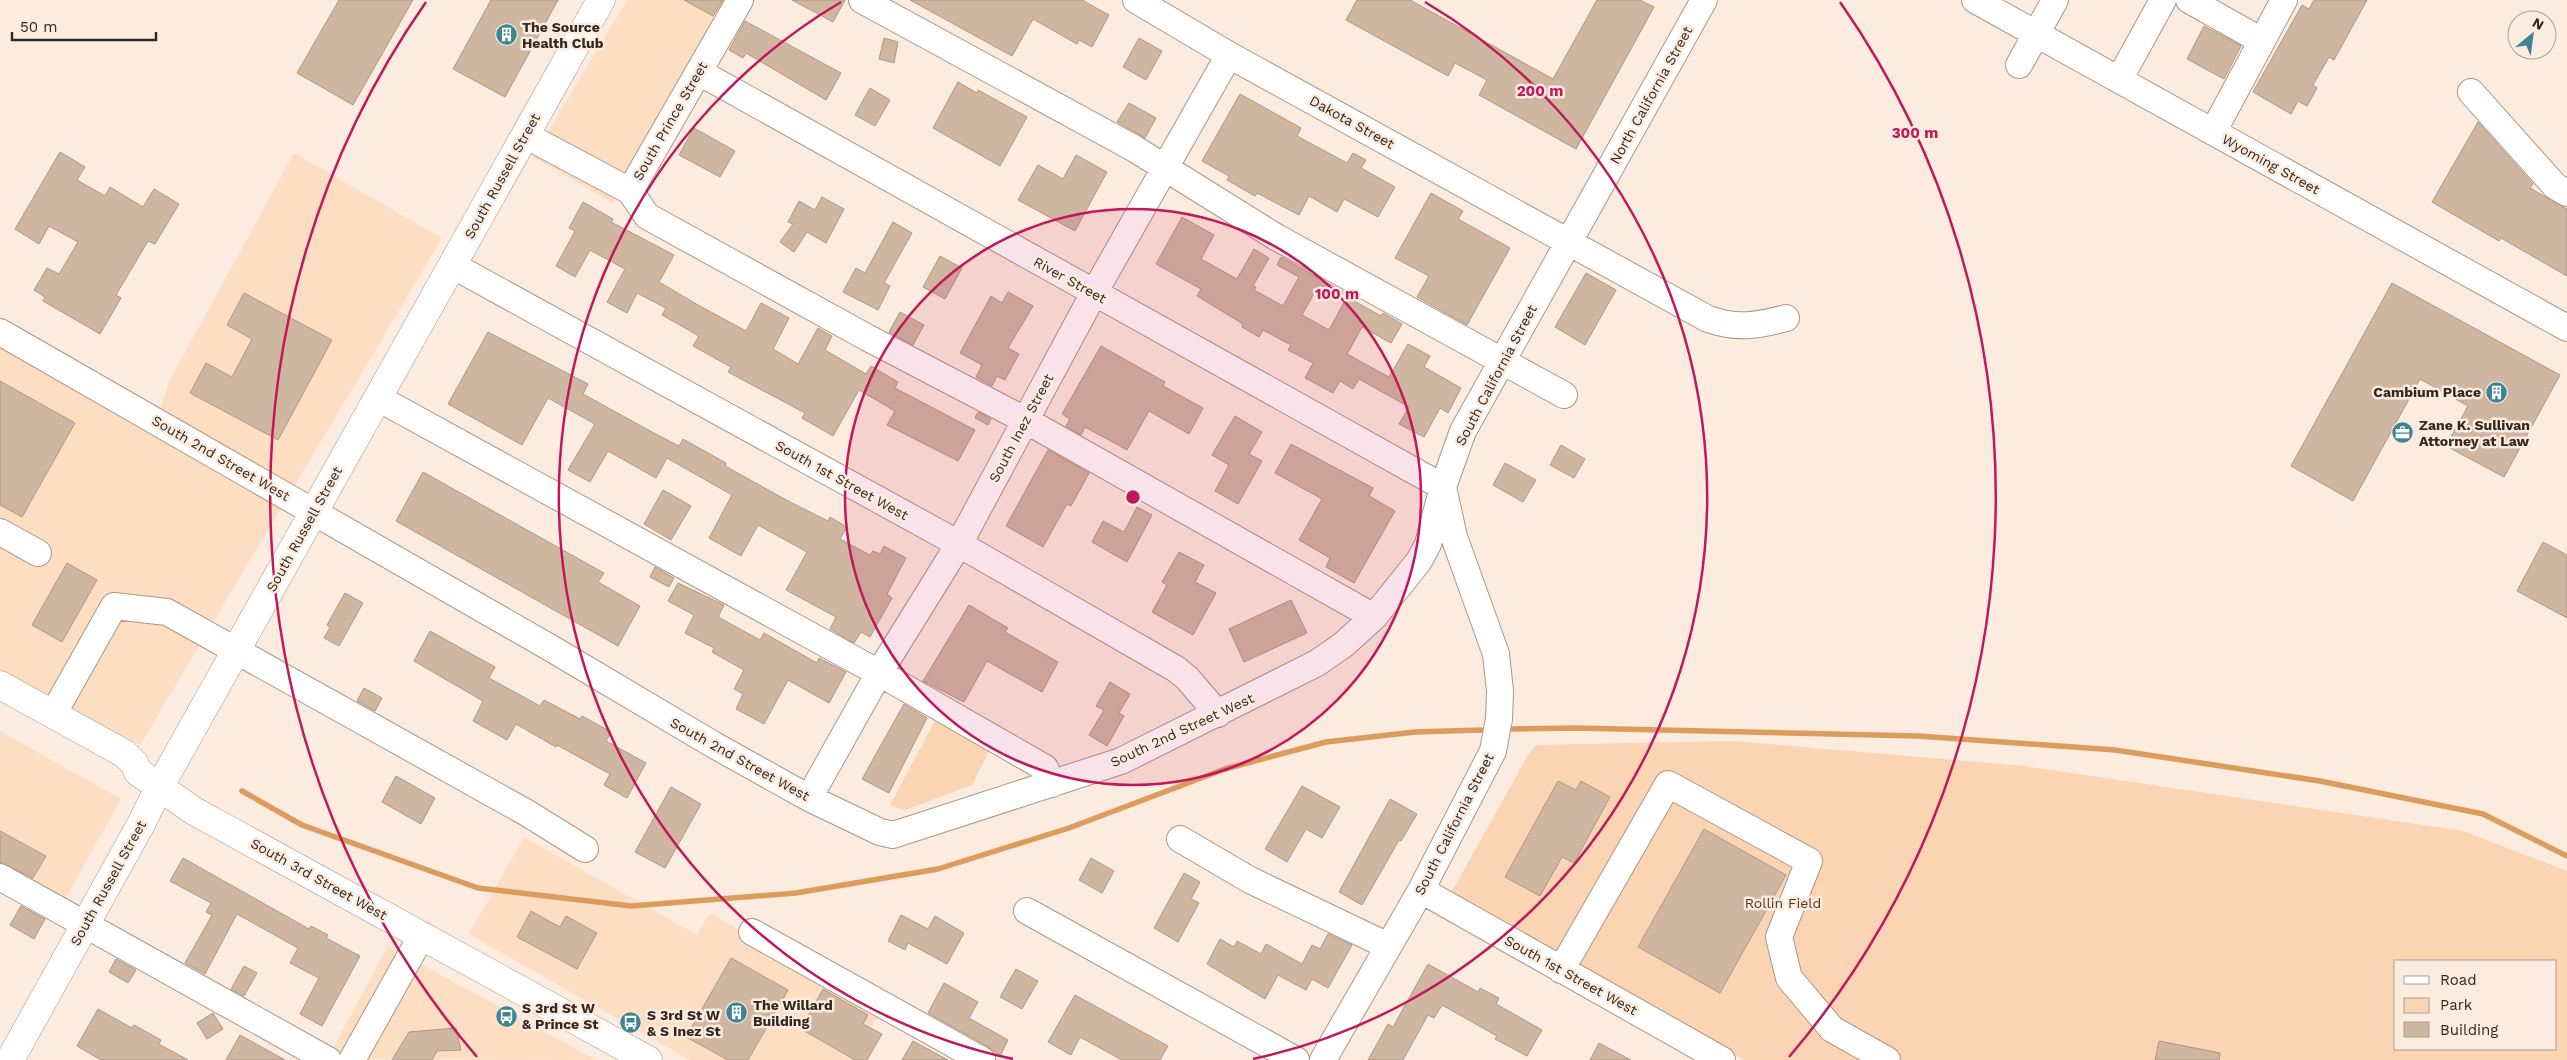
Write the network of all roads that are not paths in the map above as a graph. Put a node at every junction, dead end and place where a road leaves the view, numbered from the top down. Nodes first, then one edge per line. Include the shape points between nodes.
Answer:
1 (602, 0) edge
2 (740, 0) edge
3 (862, 0) edge
4 (1136, 0) edge
5 (1704, 0) edge
6 (1975, 0) edge
7 (2055, 0) edge
8 (2163, 0) edge
9 (2189, 0) edge
10 (2284, 0) edge
11 (2036, 34) junction
12 (2262, 41) junction
13 (1229, 55) junction
14 (2019, 65) dead end
15 (699, 72) junction
16 (2119, 80) junction
17 (2471, 92) dead end
18 (2213, 132) junction
19 (526, 135) junction
20 (1164, 169) junction
21 (1597, 190) joint
22 (630, 191) junction
23 (2567, 193) edge
24 (1569, 242) junction
25 (452, 265) junction
26 (1094, 293) junction
27 (1786, 318) dead end
28 (2567, 328) edge
29 (0, 332) edge
30 (1502, 361) junction
31 (1564, 395) dead end
32 (378, 398) junction
33 (1025, 420) junction
34 (1443, 487) junction
35 (314, 511) junction
36 (0, 532) edge
37 (959, 544) junction
38 (38, 553) dead end
39 (1374, 617) junction
40 (236, 650) junction
41 (879, 673) junction
42 (0, 685) edge
43 (0, 706) edge
44 (53, 714) junction
45 (1218, 714) junction
46 (149, 779) junction
47 (1052, 784) junction
48 (809, 798) junction
49 (1180, 839) dead end
50 (586, 849) dead end
51 (0, 877) edge
52 (1421, 890) junction
53 (1027, 911) dead end
54 (85, 925) junction
55 (752, 932) dead end
56 (422, 935) junction
57 (1388, 946) junction
58 (1562, 970) junction
59 (10, 1060) edge
60 (328, 1060) edge
61 (352, 1060) edge
62 (648, 1060) edge
63 (982, 1060) edge
64 (1296, 1060) edge
65 (1323, 1060) edge
66 (1722, 1060) edge
67 (1887, 1060) edge

1 - 19 main road, South Russell Street
2 - 15 street, South Prince Street
3 - 20 street via 1134,149
4 - 13 street, Dakota Street
5 - 21 street, North California Street
6 - 11 street, Wyoming Street
7 - 11 street
8 - 16 street
9 - 12 street
10 - 12 street
11 - 14 street
11 - 16 street, Wyoming Street
12 - 18 street
13 - 20 street, South Inez Street
13 - 24 street, Dakota Street
15 - 22 street, South Prince Street
15 - 26 street, River Street
16 - 18 street, Wyoming Street
17 - 23 street via 2555,186
18 - 28 street, Wyoming Street
19 - 22 street, South Prince Street
19 - 25 main road, South Russell Street
20 - 26 street, South Inez Street
20 - 30 street via 1276,237
21 - 24 street, South California Street
22 - 33 street via 647,216
24 - 27 street, Dakota Street via 1708,319 1727,326 1758,326
24 - 30 street, South California Street
25 - 32 main road, South Russell Street
25 - 37 street, South 1st Street West
26 - 33 street, South Inez Street
26 - 34 street, River Street
29 - 35 street, South 2nd Street West
30 - 31 street
30 - 34 street, South California Street via 1463,431
32 - 35 main road, South Russell Street
32 - 41 street
33 - 37 street, South Inez Street
33 - 39 street
34 - 39 street, South 2nd Street West via 1428,544 1419,561
34 - 52 street, South California Street via 1454,537 1496,654 1499,719 1491,758
35 - 40 main road, South Russell Street
35 - 48 street, South 2nd Street West
36 - 38 street
37 - 41 street, South Inez Street
37 - 45 street, South 1st Street West via 1176,669
39 - 45 street, South 2nd Street West via 1317,663
40 - 44 street via 167,612 114,606
40 - 46 main road, South Russell Street
40 - 50 street
41 - 47 street via 1045,768
41 - 48 street, South Inez Street
42 - 44 main road, South 3rd Street West
43 - 46 main road via 117,771
44 - 46 main road, South 3rd Street West via 125,754
45 - 47 street, South 2nd Street West via 1121,761
46 - 54 main road, South Russell Street
46 - 56 main road, South 3rd Street West via 194,811
47 - 48 street, South 2nd Street West via 893,835
49 - 57 street via 1250,880
51 - 54 street
52 - 57 street, South California Street
52 - 58 street, South 1st Street West
53 - 64 street
54 - 59 main road, South Russell Street
54 - 60 street
55 - 63 street
56 - 61 street
56 - 62 main road, South 3rd Street West
57 - 65 street, South California Street
58 - 66 street, South 1st Street West
58 - 67 street via 1668,784 1809,861 1779,937 1789,978 1832,1028

